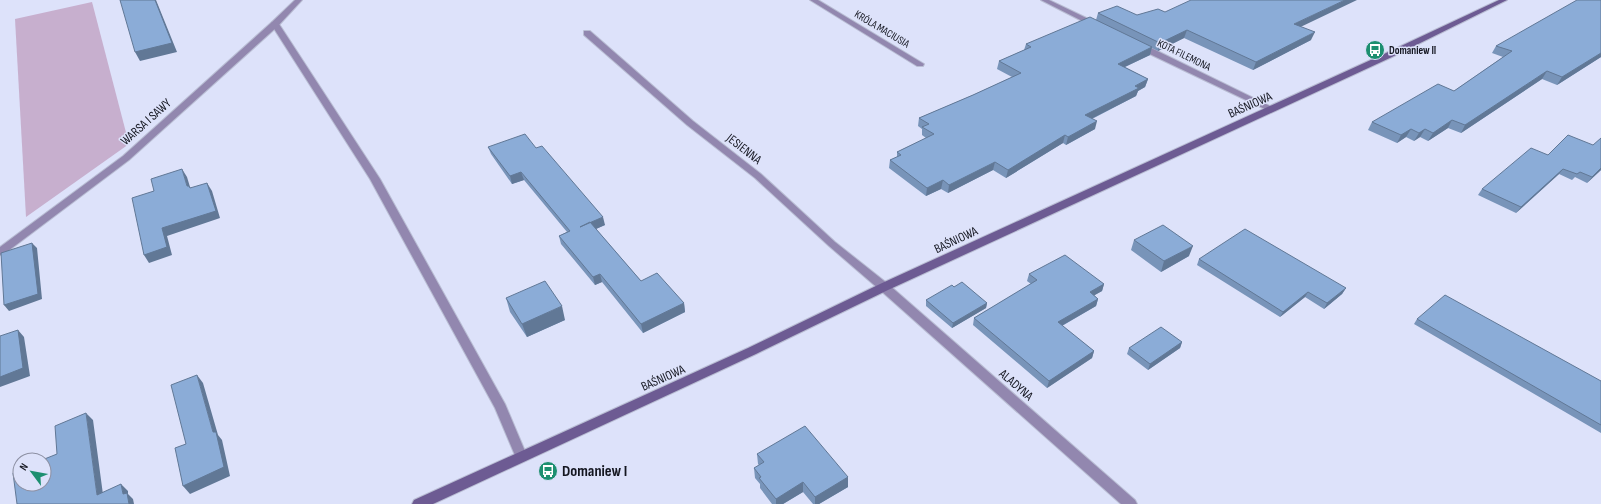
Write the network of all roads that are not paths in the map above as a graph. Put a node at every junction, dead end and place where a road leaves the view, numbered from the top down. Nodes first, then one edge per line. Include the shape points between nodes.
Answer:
1 (299, 0) edge
2 (813, 0) edge
3 (1044, 0) edge
4 (1504, 0) edge
5 (275, 24) junction
6 (1101, 27) edge
7 (587, 33) dead end
8 (1130, 41) edge
9 (920, 64) dead end
10 (1272, 109) junction
11 (0, 252) edge
12 (884, 287) junction
13 (521, 456) junction
14 (419, 504) edge
15 (1130, 504) edge

1 - 5 street, WARSA I SAWY
2 - 9 street, KRÓLA MACIUSIA
3 - 6 street
4 - 10 main road, BAŚNIOWA
5 - 11 street, WARSA I SAWY via 126,158
5 - 13 street via 375,179 501,407
7 - 12 street, JESIENNA via 690,123 758,176 832,244
8 - 10 street, KOTA FILEMONA
10 - 12 main road, BAŚNIOWA
12 - 13 main road, BAŚNIOWA via 752,351
12 - 15 street, ALADYNA
13 - 14 main road, BAŚNIOWA

